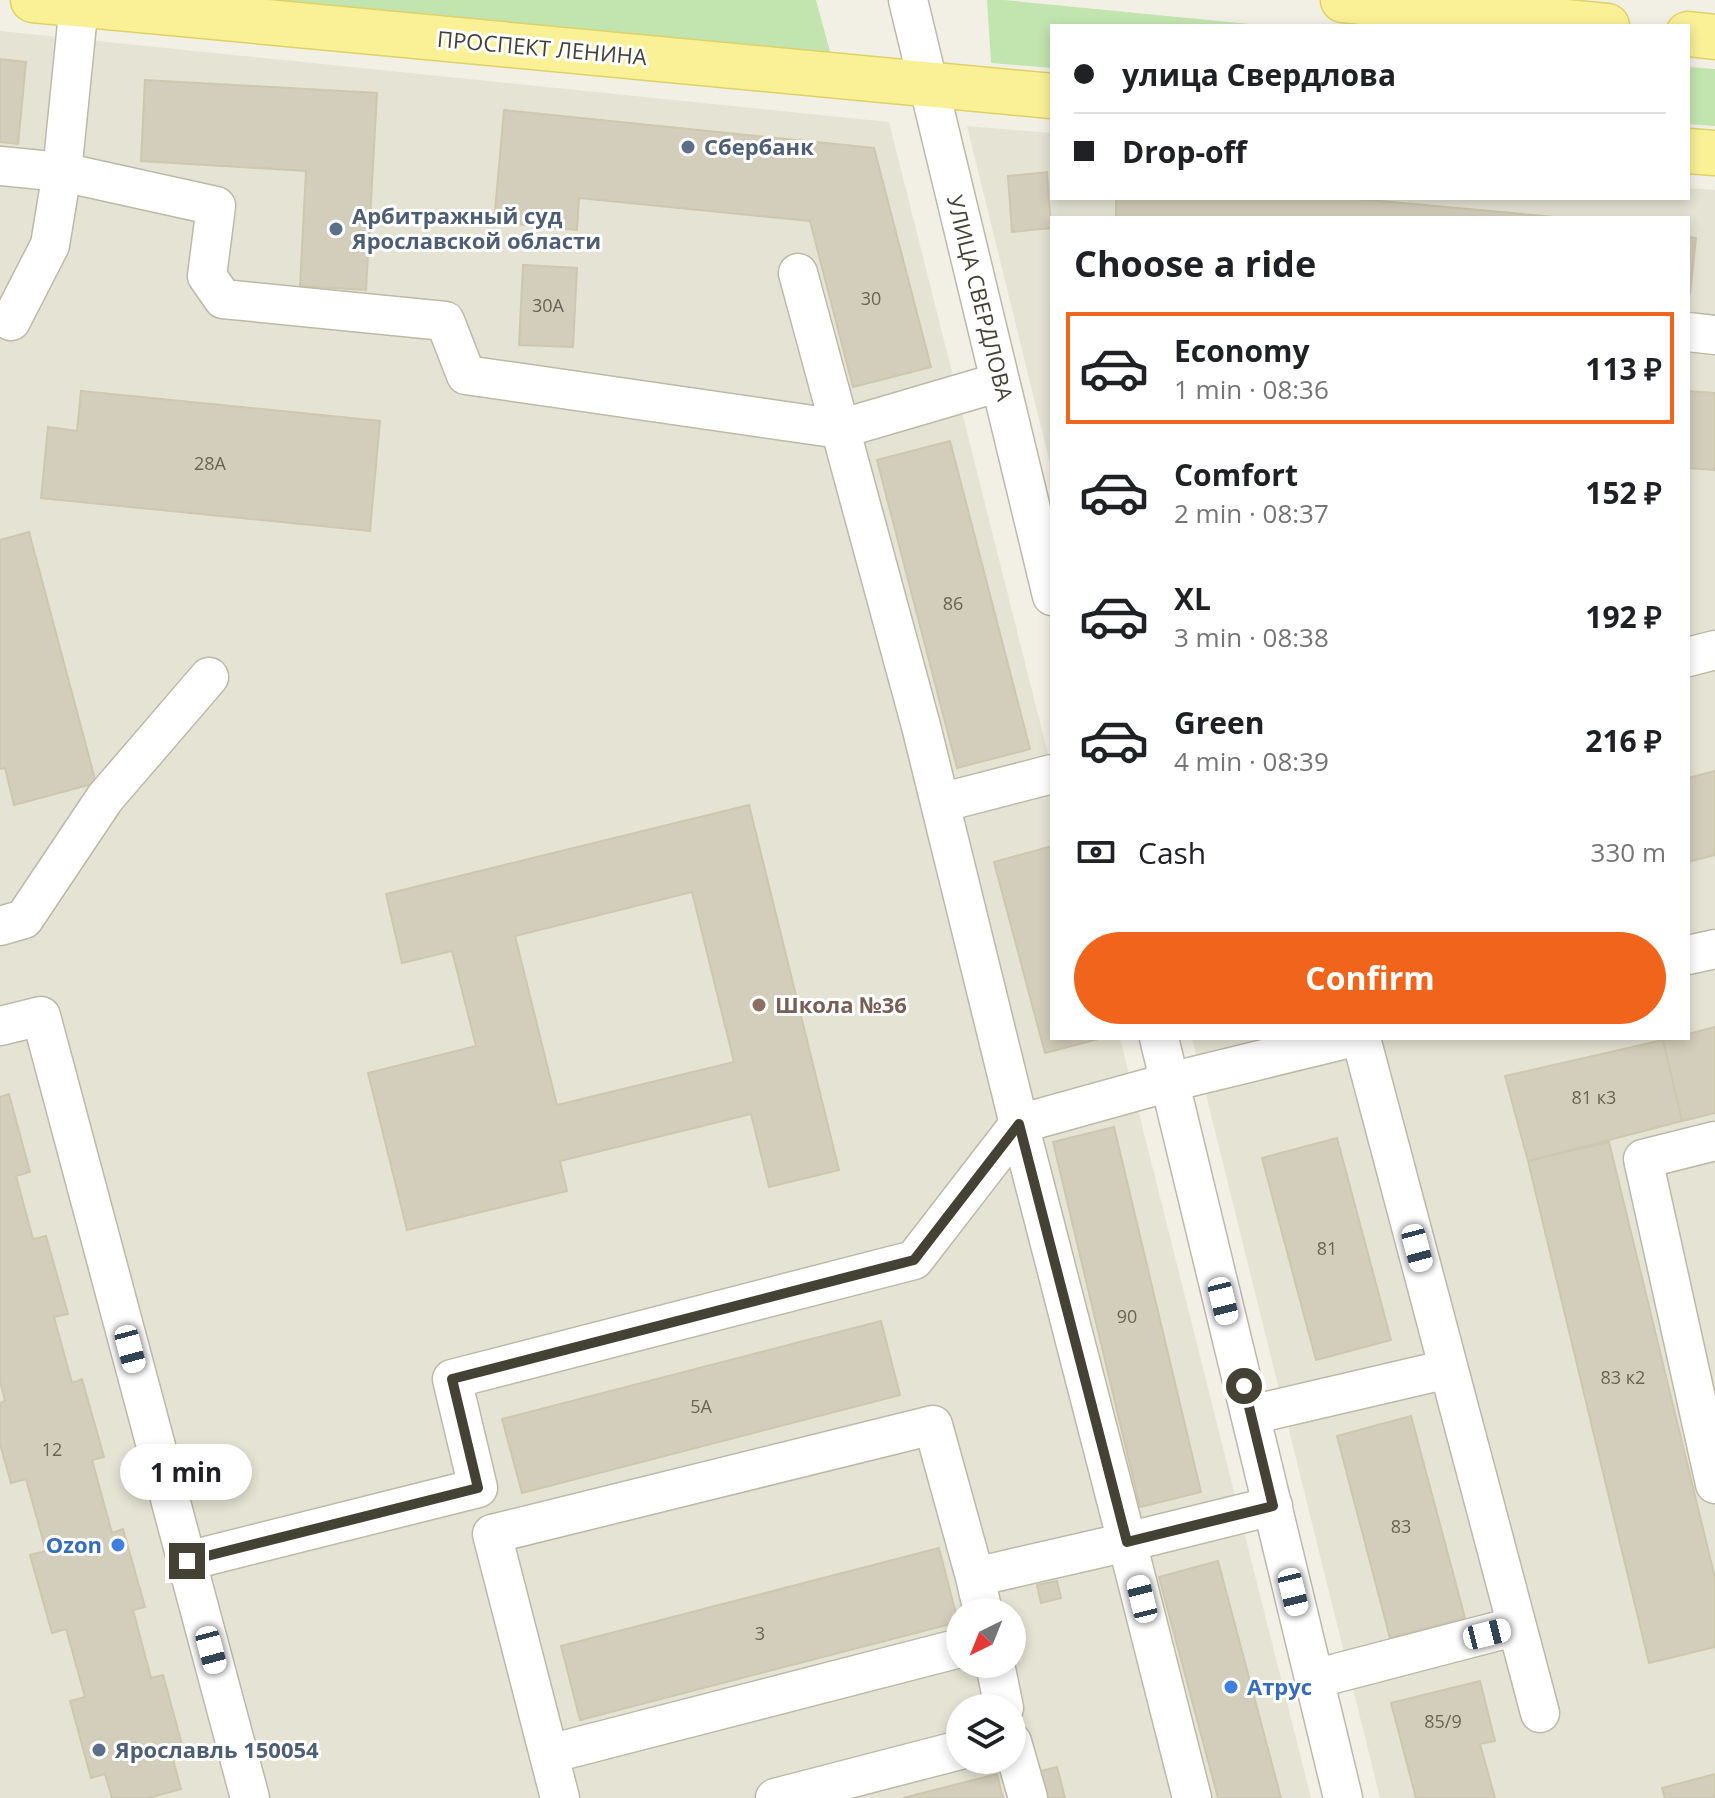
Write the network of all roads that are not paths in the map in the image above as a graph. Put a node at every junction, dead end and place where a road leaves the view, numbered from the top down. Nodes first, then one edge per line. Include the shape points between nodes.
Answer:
1 (33, 0) edge
2 (908, 0) edge
3 (1352, 0) edge
4 (79, 4) junction
5 (1587, 24) edge
6 (1690, 34) edge
7 (1715, 37) edge
8 (928, 85) junction
9 (1050, 96) edge
10 (1690, 151) edge
11 (1715, 153) edge
12 (0, 166) edge
13 (62, 172) junction
14 (798, 273) dead end
15 (11, 321) dead end
16 (1690, 332) edge
17 (1715, 335) edge
18 (1000, 382) junction
19 (840, 429) junction
20 (1037, 466) edge
21 (1050, 579) edge
22 (1715, 650) edge
23 (1690, 656) edge
24 (209, 677) dead end
25 (1050, 775) edge
26 (940, 803) junction
27 (0, 926) edge
28 (1715, 949) edge
29 (1690, 955) edge
30 (0, 1026) edge
31 (1160, 1040) edge
32 (1342, 1040) edge
33 (1362, 1040) edge
34 (1170, 1082) junction
35 (1019, 1124) junction
36 (1715, 1141) edge
37 (1448, 1369) junction
38 (1251, 1415) junction
39 (1715, 1484) edge
40 (1273, 1506) junction
41 (1127, 1542) junction
42 (187, 1561) junction
43 (979, 1595) edge
44 (1517, 1626) junction
45 (946, 1652) edge
46 (1314, 1679) junction
47 (1540, 1713) dead end
48 (549, 1754) junction
49 (946, 1754) edge
50 (1021, 1774) edge
51 (250, 1798) edge
52 (560, 1798) edge
53 (775, 1798) edge
54 (1028, 1798) edge
55 (1192, 1798) edge
56 (1343, 1798) edge

1 - 4 main road, ПРОСПЕКТ ЛЕНИНА
2 - 8 street, УЛИЦА СВЕРДЛОВА
3 - 5 main road
4 - 8 main road, ПРОСПЕКТ ЛЕНИНА
4 - 13 street
6 - 7 main road
8 - 9 main road, ПРОСПЕКТ ЛЕНИНА
8 - 18 street, УЛИЦА СВЕРДЛОВА
10 - 11 main road
12 - 13 street
13 - 15 street via 50,245
13 - 19 street via 216,206 207,276 223,299 445,321 466,375
14 - 19 street
16 - 17 street
18 - 19 street
18 - 20 street, УЛИЦА СВЕРДЛОВА
19 - 26 street
20 - 21 street, УЛИЦА СВЕРДЛОВА
22 - 23 street
24 - 27 street via 105,798 24,919
25 - 26 street
26 - 35 street
28 - 29 street
30 - 42 street via 41,1016
31 - 34 street
32 - 34 street
33 - 37 street
34 - 35 street
34 - 38 street
35 - 41 street
35 - 42 street via 914,1260 452,1379 478,1488
36 - 39 street via 1643,1159
37 - 38 street
37 - 44 street
38 - 40 street
40 - 41 street
40 - 46 street
41 - 43 street
41 - 55 street
42 - 51 street
43 - 48 street via 933,1425 492,1534
44 - 46 street
44 - 47 street
45 - 48 street
46 - 56 street
48 - 52 street
49 - 53 street
50 - 54 street

